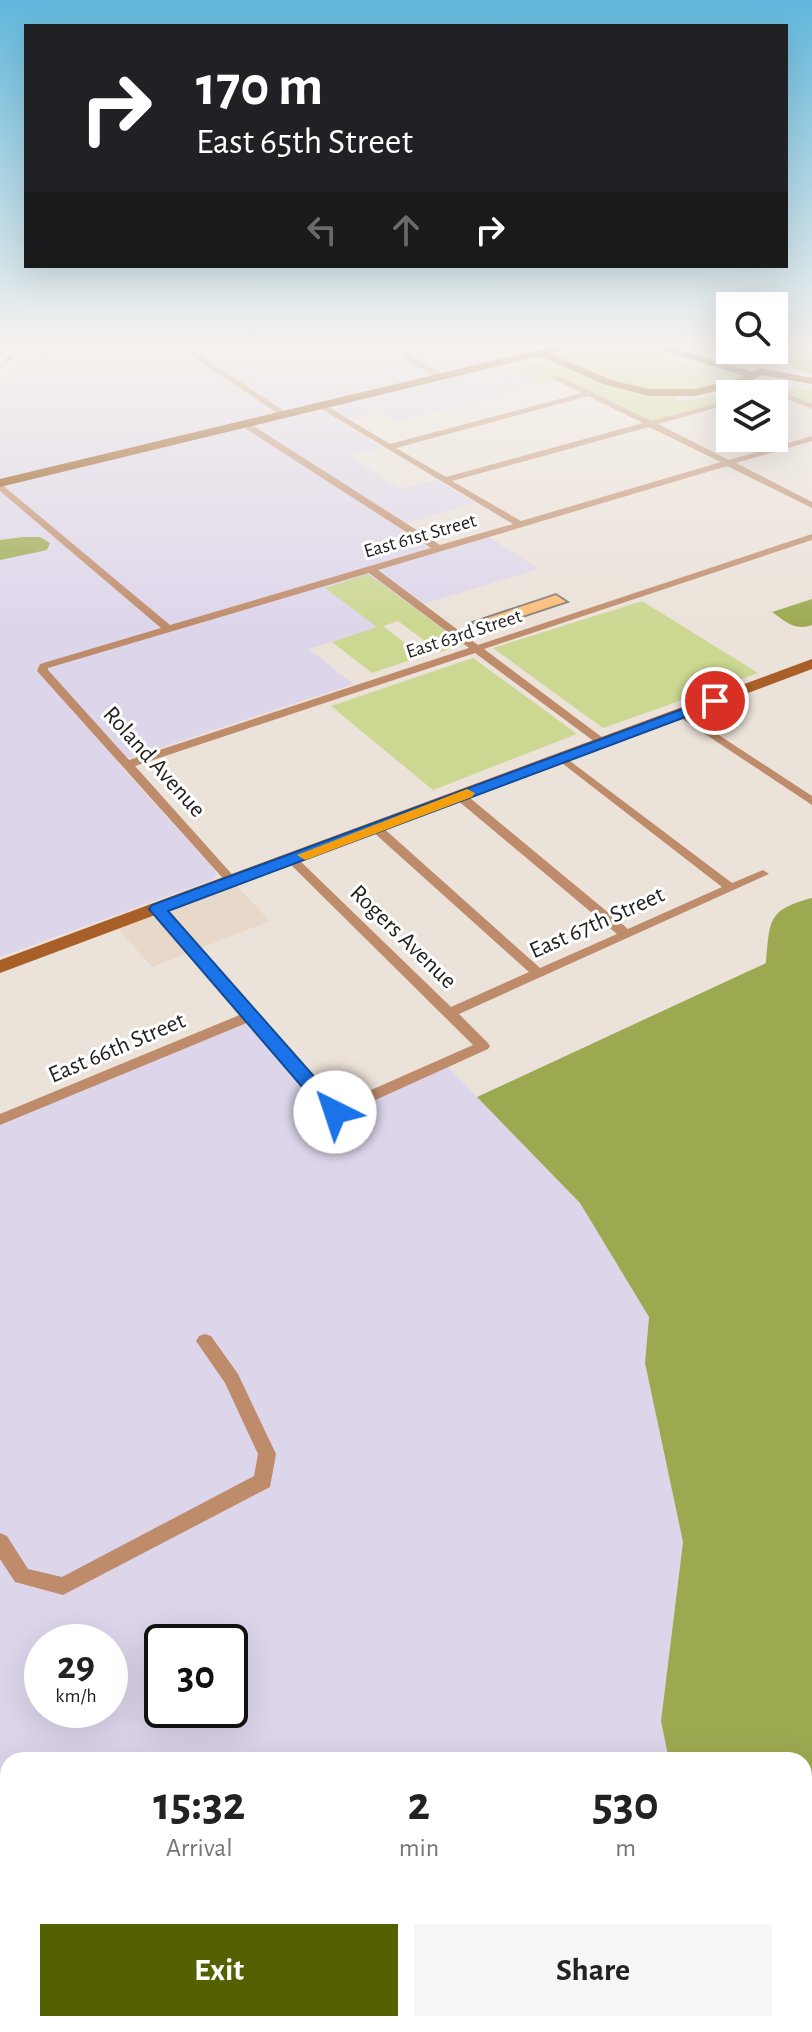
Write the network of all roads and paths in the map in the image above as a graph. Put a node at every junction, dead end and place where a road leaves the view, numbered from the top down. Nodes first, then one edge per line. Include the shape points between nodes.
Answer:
1 (193, 438) edge
2 (266, 438) edge
3 (374, 438) edge
4 (423, 438) edge
5 (599, 438) edge
6 (679, 438) edge
7 (812, 438) edge
8 (389, 447) junction
9 (730, 462) junction
10 (445, 480) junction
11 (0, 485) edge
12 (812, 505) edge
13 (521, 525) junction
14 (812, 537) edge
15 (439, 549) junction
16 (370, 569) junction
17 (168, 629) junction
18 (478, 649) junction
19 (812, 664) edge
20 (42, 671) joint
21 (682, 714) junction
22 (603, 743) junction
23 (562, 758) junction
24 (127, 765) junction
25 (460, 796) junction
26 (812, 801) edge
27 (376, 828) junction
28 (292, 860) junction
29 (763, 874) dead end
30 (232, 881) junction
31 (731, 888) junction
32 (158, 909) junction
33 (626, 934) junction
34 (0, 967) edge
35 (538, 973) junction
36 (449, 1013) junction
37 (250, 1016) junction
38 (0, 1120) edge
39 (205, 1341) dead end
40 (0, 1542) edge

1 - 11 main road
2 - 15 street
3 - 8 street
4 - 8 street
5 - 10 street
6 - 9 street
7 - 9 street, East 61st Street
8 - 10 street
9 - 12 street
9 - 13 street, East 61st Street
10 - 13 street
11 - 17 street
13 - 15 street, East 61st Street
14 - 18 street, East 63rd Street
15 - 16 street, East 61st Street
16 - 17 street, East 61st Street
16 - 18 street
17 - 20 street, East 61st Street via 47,664
18 - 22 street
18 - 24 street, East 63rd Street
19 - 21 street
20 - 24 street, Roland Avenue
21 - 22 street
21 - 26 street
22 - 23 street
23 - 25 street
23 - 31 street
24 - 30 street, Roland Avenue
25 - 27 street
25 - 33 street
27 - 28 street
27 - 35 street
28 - 30 street
28 - 36 street, Rogers Avenue
29 - 31 street, East 67th Street
30 - 32 street
31 - 33 street, East 67th Street
32 - 34 street
32 - 37 street
33 - 35 street, East 67th Street
35 - 36 street, East 67th Street
36 - 37 street, Rogers Avenue via 483,1046 335,1112
37 - 38 street, East 66th Street
39 - 40 street via 232,1379 267,1454 263,1481 63,1586 22,1576

